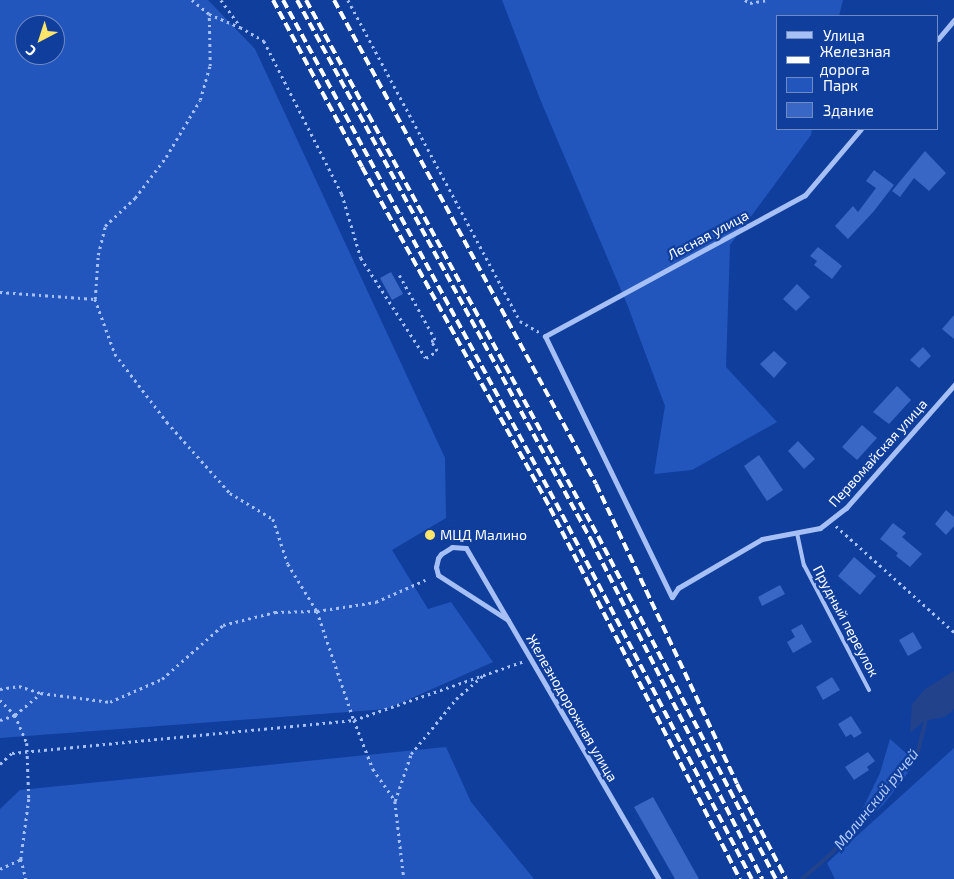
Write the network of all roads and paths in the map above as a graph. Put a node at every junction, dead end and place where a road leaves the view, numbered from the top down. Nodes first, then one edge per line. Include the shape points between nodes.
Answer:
1 (192, 0) edge
2 (221, 0) edge
3 (348, 0) edge
4 (746, 0) edge
5 (767, 0) edge
6 (209, 14) junction
7 (954, 20) edge
8 (240, 27) junction
9 (939, 38) edge
10 (861, 130) edge
11 (399, 275) dead end
12 (0, 292) edge
13 (95, 299) junction
14 (544, 336) junction
15 (954, 386) edge
16 (830, 520) junction
17 (797, 533) junction
18 (425, 580) dead end
19 (317, 610) junction
20 (508, 620) junction
21 (954, 632) edge
22 (530, 659) junction
23 (484, 675) junction
24 (0, 689) edge
25 (870, 690) dead end
26 (41, 693) junction
27 (0, 700) edge
28 (15, 715) junction
29 (0, 720) edge
30 (354, 720) junction
31 (27, 752) junction
32 (0, 764) edge
33 (395, 801) junction
34 (21, 859) junction
35 (0, 869) edge
36 (26, 879) edge
37 (404, 879) edge
38 (659, 879) edge

1 - 6 path
2 - 8 path
3 - 14 path via 520,321
4 - 5 path via 750,3
6 - 8 path
6 - 13 path via 210,66 200,100 166,157 135,198 105,226 98,255
7 - 9 street
8 - 11 path via 264,41 342,194 361,258 426,358 437,351 431,342 435,340
10 - 14 street, Лесная улица via 805,195
12 - 13 path
13 - 19 path via 115,354 167,422 230,493 273,519 288,564
14 - 17 street, Первомайская улица via 672,597 678,588 762,539
15 - 16 street, Первомайская улица via 846,508
16 - 17 street, Первомайская улица via 820,528
16 - 21 path
17 - 25 lane, Прудный переулок via 804,565
18 - 19 path via 376,602
19 - 26 path via 275,612 223,625 162,679 110,702
19 - 30 path
20 - 20 street, Железнодорожная улица via 438,575 436,566 441,554 452,547 466,548
20 - 22 street, Железнодорожная улица
22 - 23 path
22 - 38 street, Железнодорожная улица
23 - 30 path
23 - 33 path via 456,699 411,754
24 - 26 path via 19,686
26 - 28 path
27 - 28 path
28 - 29 path
28 - 31 path
30 - 31 path
30 - 33 path via 373,769
31 - 32 path via 12,753
31 - 34 path via 29,799
33 - 37 path
34 - 35 path
34 - 36 path

